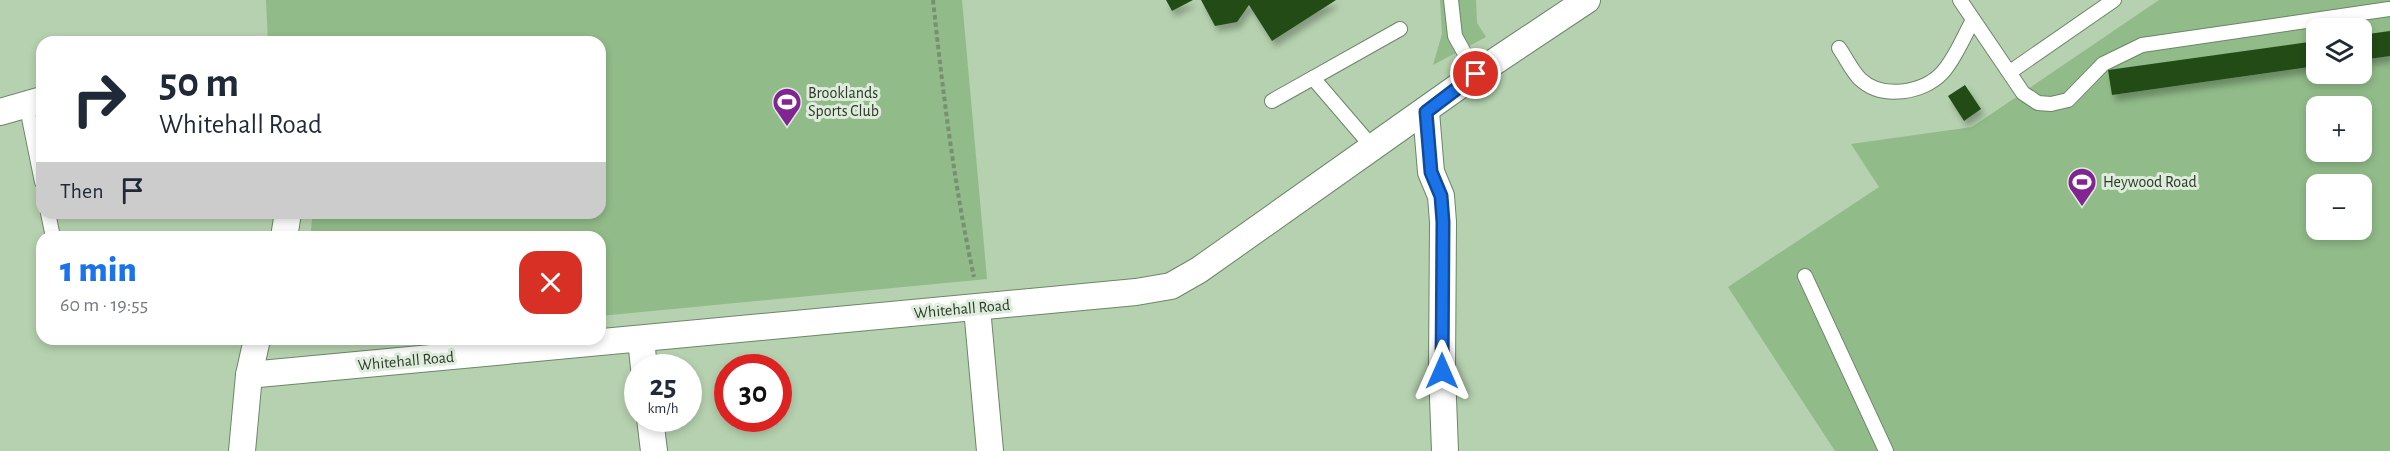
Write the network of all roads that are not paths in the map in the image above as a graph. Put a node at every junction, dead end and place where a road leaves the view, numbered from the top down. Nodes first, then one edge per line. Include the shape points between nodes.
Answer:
1 (1451, 0) edge
2 (1587, 0) edge
3 (1960, 0) edge
4 (2114, 0) edge
5 (2389, 9) edge
6 (1973, 20) junction
7 (1401, 29) dead end
8 (1839, 48) dead end
9 (2010, 72) junction
10 (1476, 74) junction
11 (1313, 78) junction
12 (34, 101) edge
13 (1272, 101) dead end
14 (0, 112) edge
15 (1426, 112) junction
16 (36, 121) edge
17 (1374, 149) junction
18 (1805, 276) dead end
19 (977, 308) junction
20 (641, 339) junction
21 (606, 342) edge
22 (256, 345) edge
23 (576, 345) edge
24 (643, 354) edge
25 (249, 375) junction
26 (652, 432) edge
27 (242, 451) edge
28 (654, 451) edge
29 (990, 451) edge
30 (1445, 451) edge
31 (1886, 451) edge

1 - 10 lane via 1455,36
2 - 10 street, Whitehall Road
3 - 6 lane
4 - 9 lane
5 - 9 lane via 2142,45 2103,64 2068,100 2051,104 2038,103 2023,93
6 - 8 lane via 1942,73 1908,91 1877,89 1861,80
6 - 9 lane
7 - 11 lane
10 - 15 street, Whitehall Road
11 - 13 lane
11 - 17 lane
12 - 14 street
12 - 16 lane
15 - 17 street, Whitehall Road
15 - 30 street via 1431,172 1441,196 1443,222
17 - 19 street, Whitehall Road via 1171,286
18 - 31 lane
19 - 20 street, Whitehall Road
19 - 29 street
20 - 21 street, Whitehall Road
20 - 24 street
22 - 25 street
23 - 25 street, Whitehall Road
25 - 27 street
26 - 28 street

